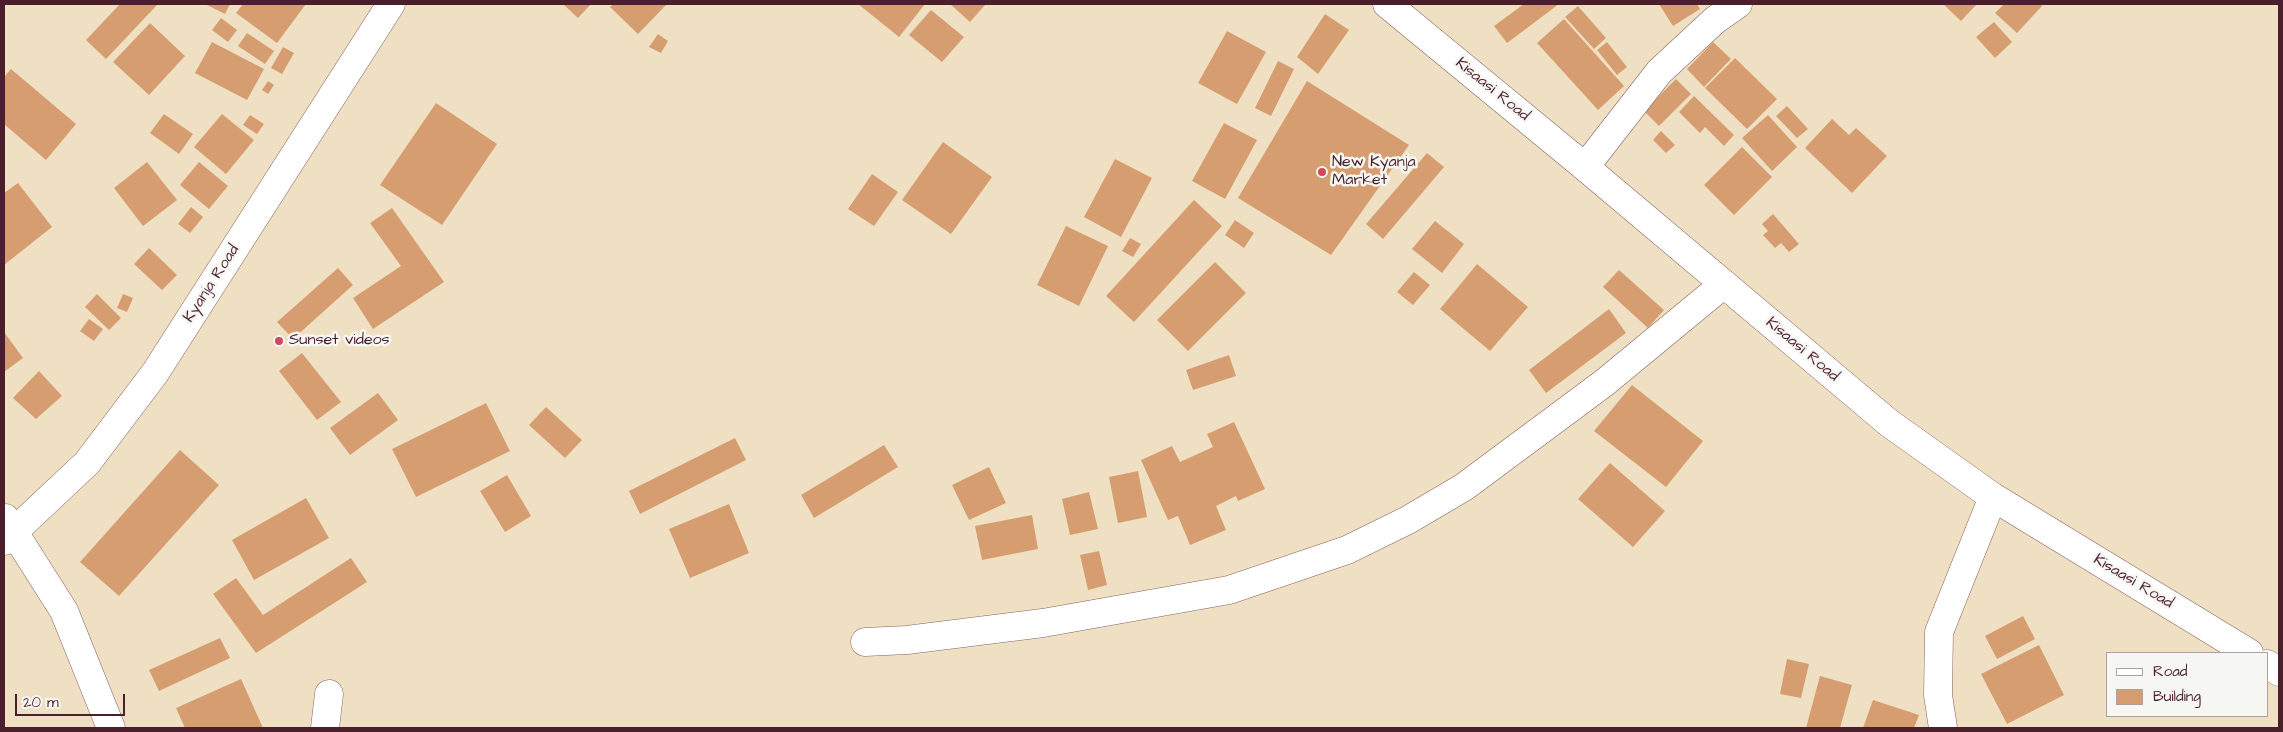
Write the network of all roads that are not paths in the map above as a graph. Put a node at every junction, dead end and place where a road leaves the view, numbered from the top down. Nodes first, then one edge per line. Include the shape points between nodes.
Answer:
1 (391, 4) edge
2 (1387, 4) edge
3 (1738, 4) edge
4 (1585, 166) junction
5 (1724, 284) junction
6 (1993, 496) junction
7 (7, 530) edge
8 (865, 642) dead end
9 (2247, 652) edge
10 (2268, 665) edge
11 (2279, 672) edge
12 (329, 694) dead end
13 (111, 728) edge
14 (325, 728) edge
15 (1943, 728) edge

1 - 7 street, Kyanja Road via 155,373 87,463
2 - 4 street, Kisaasi Road
3 - 4 street via 1715,20 1658,72
4 - 5 street, Kisaasi Road
5 - 6 street, Kisaasi Road via 1889,423
5 - 8 street via 1604,383 1464,487 1408,520 1347,550 1229,590 1043,623
6 - 9 street, Kisaasi Road
6 - 15 street via 1939,632 1938,696
7 - 13 street via 64,611
10 - 11 street
12 - 14 street

